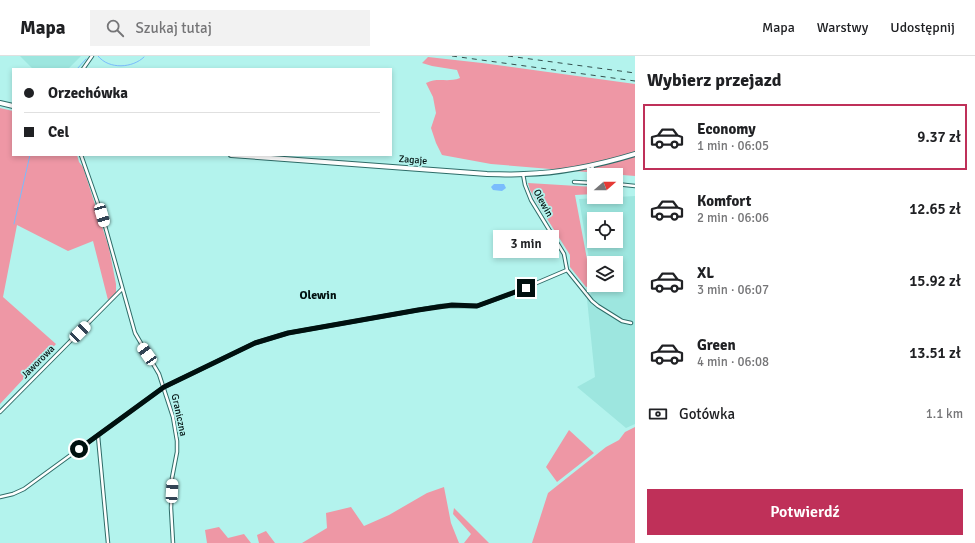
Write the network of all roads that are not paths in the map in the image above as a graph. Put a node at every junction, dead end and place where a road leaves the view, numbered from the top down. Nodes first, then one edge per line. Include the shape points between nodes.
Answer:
1 (92, 56) edge
2 (84, 68) edge
3 (0, 103) edge
4 (12, 106) edge
5 (635, 154) edge
6 (81, 156) edge
7 (244, 156) edge
8 (592, 166) joint
9 (523, 174) junction
10 (574, 182) dead end
11 (587, 183) edge
12 (623, 185) edge
13 (635, 186) edge
14 (567, 270) junction
15 (122, 289) junction
16 (631, 323) dead end
17 (164, 387) junction
18 (0, 412) edge
19 (98, 436) junction
20 (0, 497) edge
21 (108, 543) edge
22 (173, 543) edge

1 - 2 street
3 - 4 main road
5 - 8 main road, Zagaje
6 - 15 street, Graniczna via 102,215
7 - 9 main road, Zagaje via 487,174
8 - 9 main road, Zagaje
9 - 14 street, Olewin via 524,185 531,200 564,254
10 - 11 street
12 - 13 street
14 - 16 street, Olewin via 598,306 622,321
14 - 17 street via 477,306 441,306 279,336 255,343
15 - 17 street, Graniczna via 135,333 156,367
15 - 18 street, Jaworowa
17 - 19 street
17 - 22 street, Graniczna via 177,441 172,478
19 - 20 street via 24,489
19 - 21 street

